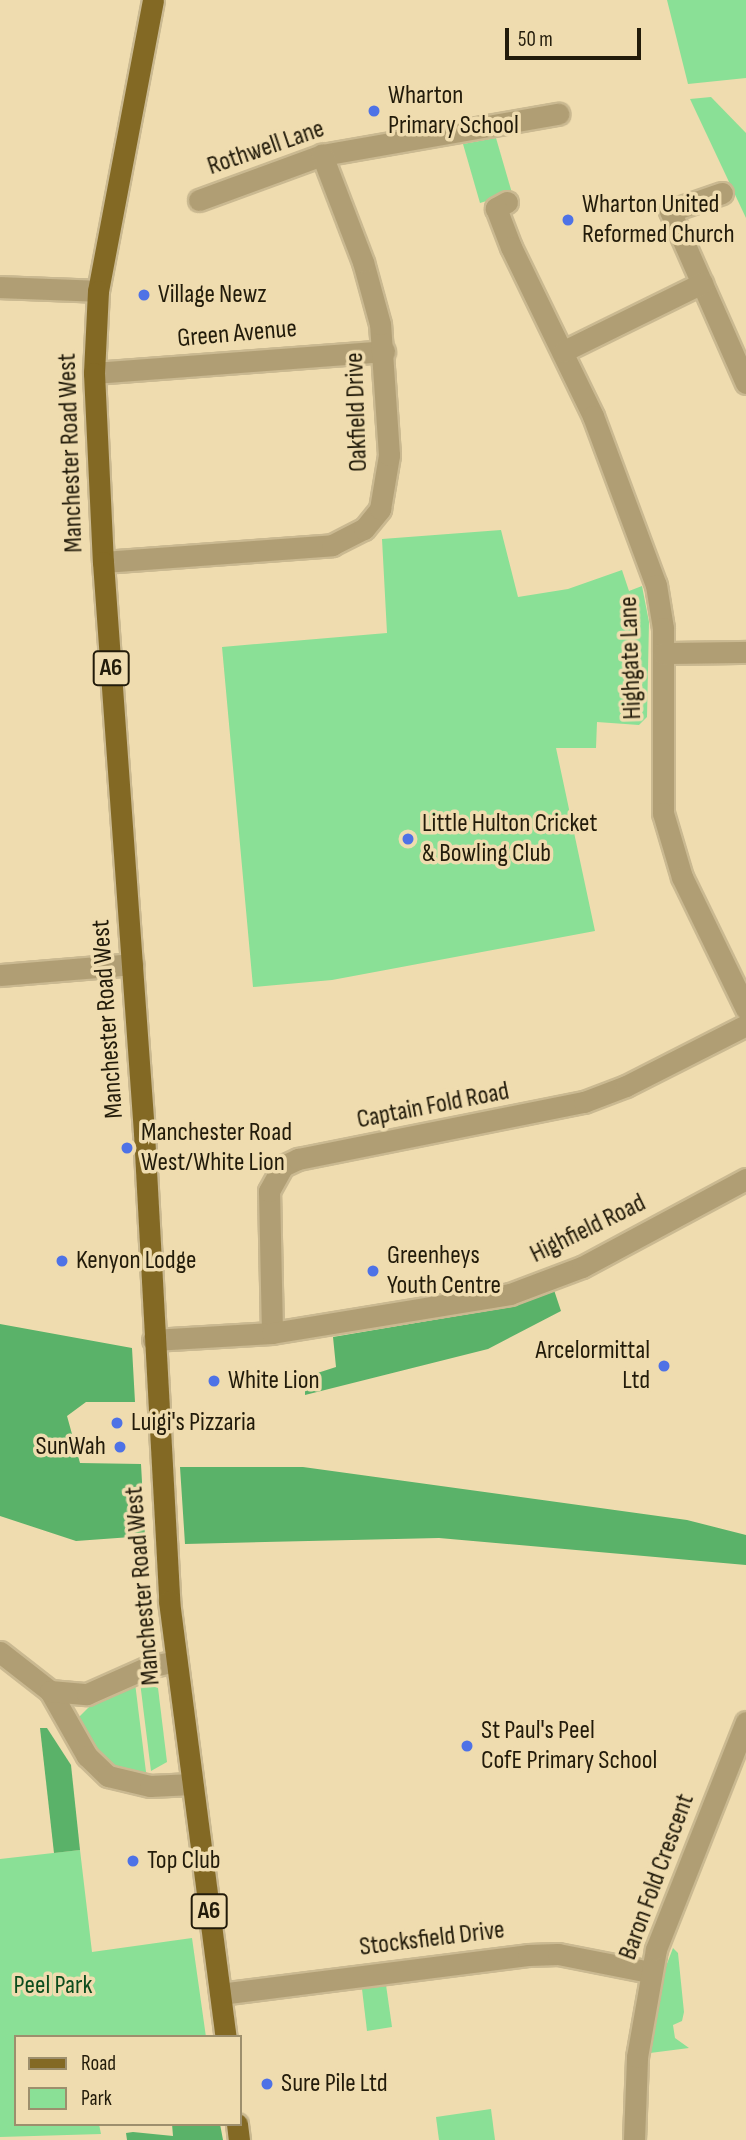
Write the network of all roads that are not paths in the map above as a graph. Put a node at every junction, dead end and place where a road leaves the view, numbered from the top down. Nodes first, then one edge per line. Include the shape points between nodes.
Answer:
1 (153, 0) edge
2 (558, 114) dead end
3 (322, 155) junction
4 (722, 192) dead end
5 (199, 200) dead end
6 (506, 202) dead end
7 (702, 284) junction
8 (0, 287) edge
9 (98, 292) junction
10 (384, 351) junction
11 (564, 351) junction
12 (94, 373) junction
13 (746, 383) edge
14 (103, 562) junction
15 (746, 652) edge
16 (663, 653) junction
17 (133, 964) junction
18 (0, 975) edge
19 (746, 1009) edge
20 (746, 1025) edge
21 (746, 1179) edge
22 (272, 1333) junction
23 (153, 1340) junction
24 (0, 1653) edge
25 (176, 1661) junction
26 (50, 1691) junction
27 (746, 1722) edge
28 (192, 1784) junction
29 (650, 1972) junction
30 (220, 1994) junction
31 (226, 2035) edge
32 (634, 2140) edge

1 - 9 main road, Manchester Road West / A6
2 - 3 street, Rothwell Lane
3 - 5 street, Rothwell Lane
3 - 10 street, Oakfield Drive via 363,262
4 - 7 street via 670,211
6 - 11 street, Highgate Lane via 496,208 539,311
7 - 11 street
7 - 13 street
8 - 9 street
9 - 12 main road, Manchester Road West / A6
10 - 12 street, Green Avenue
10 - 14 street, Oakfield Drive via 388,485 380,509 364,529 344,541 314,548
11 - 16 street, Highgate Lane via 656,585
12 - 14 main road, Manchester Road West / A6
14 - 17 main road, Manchester Road West / A6
15 - 16 street
16 - 19 street, Highgate Lane via 661,796 667,830 682,877
17 - 18 street
17 - 23 main road, Manchester Road West / A6
20 - 22 street, Captain Fold Road via 626,1086 584,1102 298,1159 283,1166 269,1191
21 - 22 street, Highfield Road via 546,1283 477,1301
22 - 23 street, Highfield Road
23 - 25 main road, Manchester Road West / A6
24 - 26 street
25 - 26 street via 148,1667 87,1694
25 - 28 main road, Manchester Road West / A6
26 - 28 street via 87,1756 108,1776 150,1786
27 - 29 street, Baron Fold Crescent via 663,1927
28 - 30 main road, Manchester Road West / A6
29 - 30 street, Stocksfield Drive via 558,1954 528,1955
29 - 32 street, Baron Fold Crescent via 638,2057
30 - 31 main road, Manchester Road West / A6

